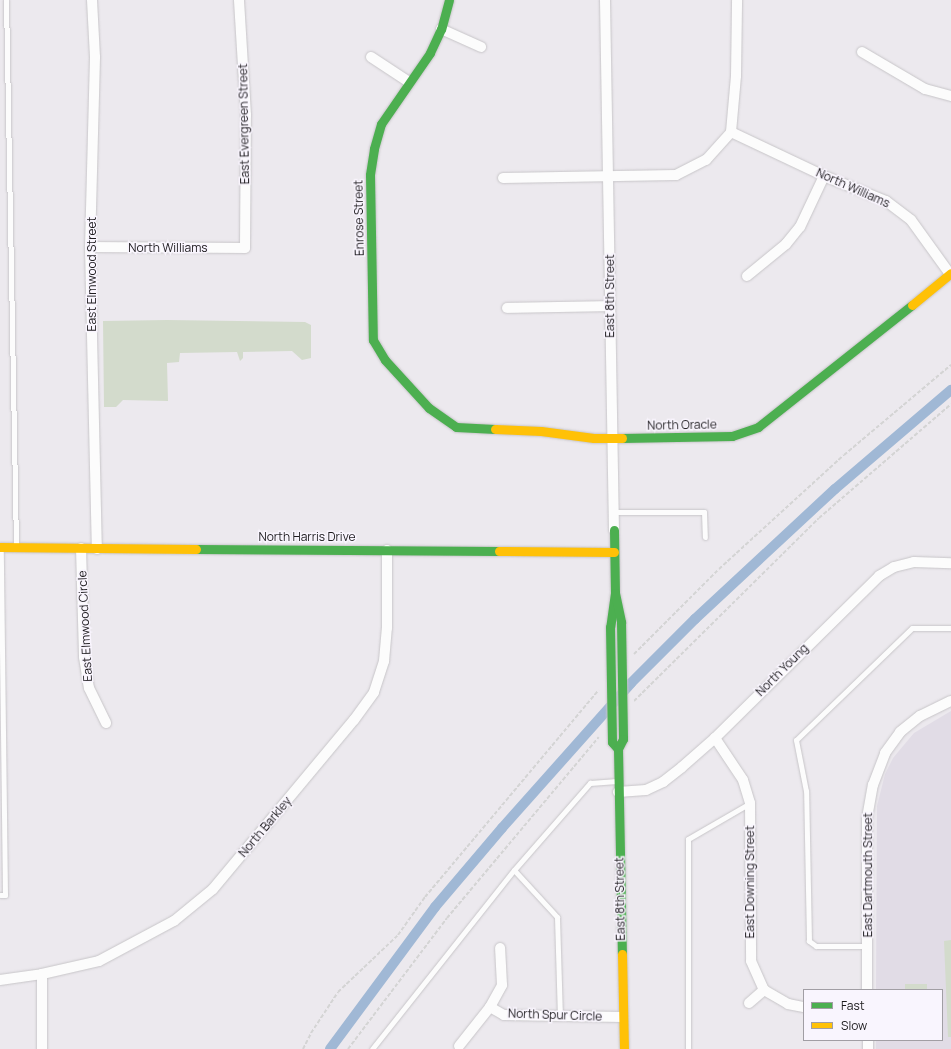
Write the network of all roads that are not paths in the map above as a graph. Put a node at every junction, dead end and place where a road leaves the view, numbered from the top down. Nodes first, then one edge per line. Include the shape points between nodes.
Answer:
1 (6, 0) edge
2 (92, 0) edge
3 (239, 0) edge
4 (449, 0) edge
5 (605, 0) edge
6 (737, 0) edge
7 (441, 29) junction
8 (481, 47) dead end
9 (862, 52) dead end
10 (371, 57) dead end
11 (409, 82) junction
12 (951, 96) edge
13 (732, 132) junction
14 (610, 176) junction
15 (824, 176) junction
16 (503, 178) dead end
17 (90, 247) junction
18 (245, 248) joint
19 (950, 274) edge
20 (747, 276) dead end
21 (610, 306) junction
22 (507, 308) dead end
23 (385, 360) joint
24 (612, 438) junction
25 (613, 512) junction
26 (614, 530) joint
27 (705, 537) dead end
28 (1, 547) edge
29 (16, 547) junction
30 (81, 548) junction
31 (97, 549) junction
32 (387, 550) junction
33 (614, 552) junction
34 (951, 563) edge
35 (615, 593) junction
36 (951, 628) edge
37 (951, 701) edge
38 (106, 723) dead end
39 (715, 738) junction
40 (618, 749) junction
41 (618, 781) junction
42 (618, 792) junction
43 (750, 803) junction
44 (514, 870) junction
45 (0, 895) edge
46 (867, 946) junction
47 (500, 948) dead end
48 (42, 974) junction
49 (0, 980) edge
50 (867, 989) edge
51 (764, 990) junction
52 (749, 1004) dead end
53 (490, 1006) junction
54 (803, 1007) edge
55 (560, 1016) junction
56 (622, 1017) junction
57 (459, 1046) dead end
58 (42, 1049) edge
59 (372, 1049) edge
60 (624, 1049) edge
61 (688, 1049) edge

1 - 29 lane
2 - 17 street, East Elmwood Street via 95,57
3 - 18 street, East Evergreen Street via 246,115
4 - 7 street, Enrose Street
5 - 14 street, East 8th Street
6 - 13 street
7 - 8 street
7 - 11 street, Enrose Street via 430,53
9 - 12 street via 926,89
10 - 11 street
11 - 23 street, Enrose Street via 381,124 370,175 373,340
13 - 14 street via 706,160 676,175
13 - 15 street, North Williams
14 - 16 street
14 - 21 street, East 8th Street
15 - 19 street, North Williams via 886,201 911,220
15 - 20 street via 800,227 786,244
17 - 18 street, North Williams
17 - 31 street, East Elmwood Street
19 - 24 street, North Oracle via 758,427 732,436
21 - 22 street
21 - 24 street, East 8th Street
23 - 24 street, North Oracle via 429,408 456,427
24 - 25 street, East 8th Street
25 - 26 street, East 8th Street
25 - 27 lane via 704,512
26 - 33 street, East 8th Street
28 - 29 street, North Harris Drive
28 - 45 lane via 5,895
29 - 30 street, North Harris Drive
30 - 31 street, North Harris Drive
30 - 38 street, East Elmwood Circle via 84,657 89,688
31 - 32 street, North Harris Drive
32 - 33 street, North Harris Drive
32 - 48 street, North Barkley via 387,628 384,661 374,692 354,720 213,890 174,921 143,939 99,960
33 - 35 street, East 8th Street
34 - 39 street, North Young via 914,562 894,567 879,576
35 - 40 street, East 8th Street via 621,622 623,739
35 - 40 street, East 8th Street via 610,627 612,742
36 - 46 lane via 912,628 796,740 806,791 809,941 816,946
37 - 46 street, East Dartmouth Street via 920,716 900,732 881,762 867,818
39 - 42 street, North Young via 663,782 646,790
39 - 43 street, East Downing Street via 743,780
40 - 41 street, East 8th Street
41 - 42 street, East 8th Street
41 - 44 lane via 590,784
42 - 56 street, East 8th Street
43 - 51 street, East Downing Street via 751,960
43 - 61 lane via 688,839
44 - 55 lane via 557,917
44 - 59 lane
46 - 50 street, East Dartmouth Street
47 - 53 street, North Spur Circle via 502,985
48 - 49 street, North Barkley
48 - 58 street
51 - 52 street
51 - 54 street via 788,1004
53 - 55 street, North Spur Circle via 504,1015
53 - 57 street, North Spur Circle
55 - 56 street, North Spur Circle
56 - 60 street, East 8th Street

